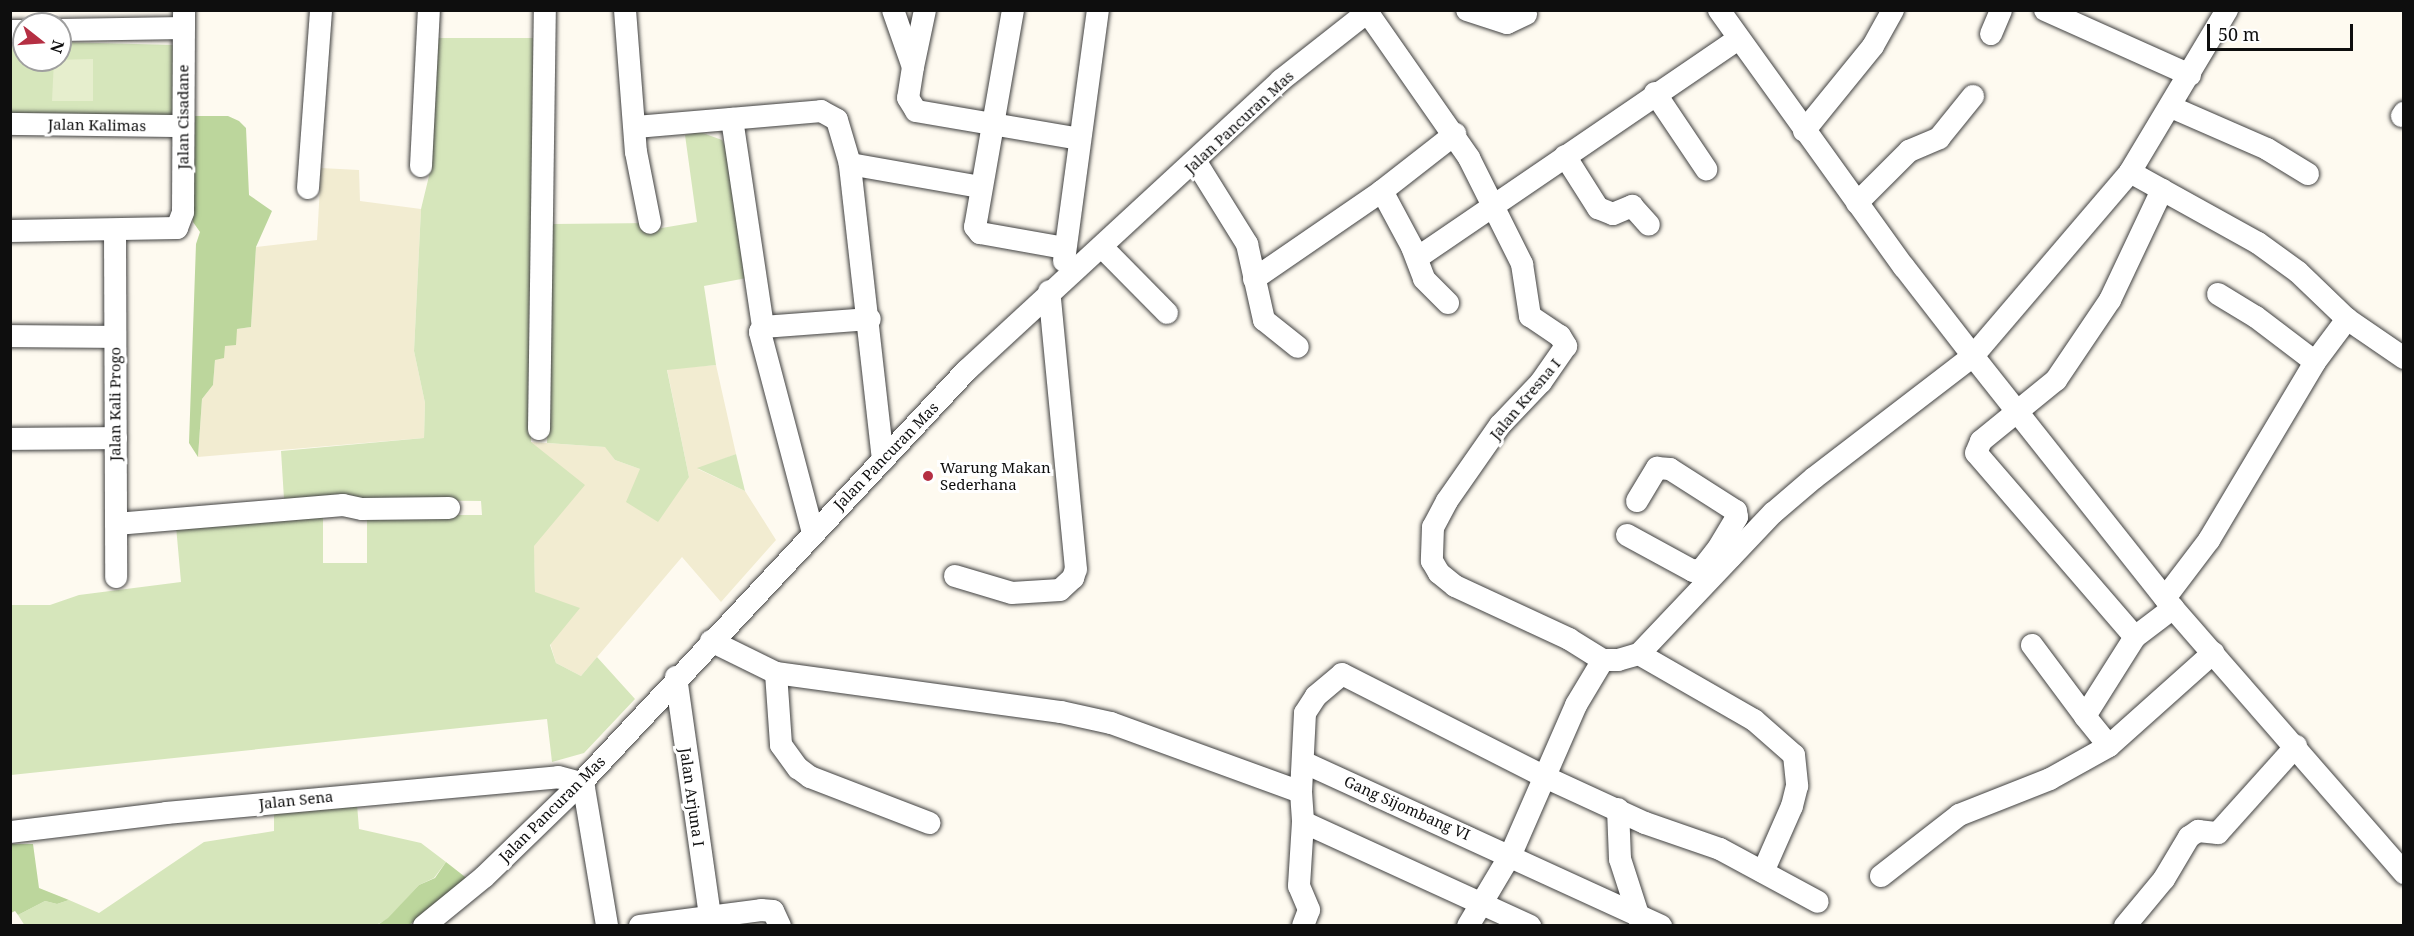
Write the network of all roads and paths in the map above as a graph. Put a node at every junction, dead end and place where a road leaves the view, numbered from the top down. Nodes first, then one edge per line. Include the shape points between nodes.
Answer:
1 (321, 10) edge
2 (429, 10) edge
3 (544, 10) edge
4 (625, 10) edge
5 (893, 10) edge
6 (926, 10) edge
7 (1013, 10) edge
8 (1098, 10) edge
9 (1467, 10) edge
10 (1719, 10) edge
11 (1893, 10) edge
12 (2001, 10) edge
13 (2045, 10) edge
14 (2228, 10) edge
15 (1369, 12) edge
16 (1526, 14) dead end
17 (184, 19) edge
18 (72, 29) edge
19 (1991, 34) dead end
20 (1738, 39) junction
21 (913, 67) junction
22 (2190, 75) junction
23 (1655, 93) junction
24 (1973, 96) dead end
25 (2171, 107) junction
26 (732, 119) junction
27 (10, 124) edge
28 (183, 126) junction
29 (993, 126) junction
30 (636, 127) junction
31 (1804, 131) junction
32 (1455, 134) junction
33 (1079, 139) junction
34 (1565, 156) junction
35 (1196, 162) junction
36 (850, 164) junction
37 (421, 166) dead end
38 (1706, 169) dead end
39 (2130, 172) junction
40 (2308, 174) dead end
41 (980, 187) junction
42 (308, 188) dead end
43 (2162, 190) junction
44 (1382, 191) junction
45 (1857, 203) junction
46 (1494, 205) junction
47 (650, 223) dead end
48 (1649, 225) dead end
49 (10, 231) edge
50 (115, 231) junction
51 (1064, 248) junction
52 (1103, 248) junction
53 (1417, 258) junction
54 (1254, 279) junction
55 (1057, 285) junction
56 (2218, 294) dead end
57 (1448, 303) dead end
58 (1167, 314) dead end
59 (2347, 319) junction
60 (870, 320) junction
61 (763, 327) junction
62 (10, 336) edge
63 (115, 337) junction
64 (1298, 347) dead end
65 (1973, 356) junction
66 (2403, 358) edge
67 (2315, 362) junction
68 (2021, 412) junction
69 (538, 429) dead end
70 (116, 438) junction
71 (10, 439) edge
72 (883, 460) junction
73 (1636, 501) dead end
74 (449, 508) dead end
75 (116, 524) junction
76 (813, 533) junction
77 (1627, 535) dead end
78 (1724, 553) junction
79 (955, 576) dead end
80 (116, 577) dead end
81 (2169, 603) junction
82 (2135, 638) junction
83 (711, 641) junction
84 (2031, 645) dead end
85 (2213, 653) junction
86 (1639, 654) junction
87 (1603, 660) junction
88 (776, 673) junction
89 (676, 677) junction
90 (2085, 716) junction
91 (2109, 746) junction
92 (2296, 746) junction
93 (1303, 762) junction
94 (1545, 777) junction
95 (582, 783) junction
96 (1301, 792) junction
97 (1618, 809) junction
98 (1303, 822) junction
99 (929, 823) dead end
100 (10, 832) edge
101 (1511, 855) junction
102 (1763, 873) junction
103 (2403, 873) edge
104 (1881, 876) dead end
105 (1818, 902) dead end
106 (1482, 904) junction
107 (710, 916) junction
108 (1648, 923) edge
109 (424, 926) edge
110 (607, 926) edge
111 (640, 926) edge
112 (780, 926) edge
113 (1304, 926) edge
114 (1468, 926) edge
115 (1530, 926) edge
116 (2125, 926) edge

1 - 42 street
2 - 37 street
3 - 69 street
4 - 30 street
5 - 21 street
6 - 21 street
7 - 29 street
8 - 33 street
9 - 16 street via 1507,23
10 - 20 street
11 - 31 street via 1873,46
12 - 19 street
13 - 22 street
14 - 22 street
15 - 32 street, Jalan Kresna I
15 - 35 street, Jalan Pancuran Mas via 1281,80
17 - 18 street
17 - 28 street, Jalan Cisadane
20 - 23 street
20 - 31 street
21 - 29 street via 908,98 916,111
22 - 25 street
23 - 34 street
23 - 38 street
24 - 45 street via 1939,138 1909,152
25 - 39 street
25 - 40 street via 2267,149
26 - 30 street
26 - 36 street via 814,111 832,114
26 - 61 street
27 - 28 street, Jalan Kalimas
28 - 50 street, Jalan Cisadane via 180,223 170,231
29 - 33 street
29 - 41 street
30 - 47 street via 636,152
31 - 45 street
32 - 44 street
32 - 46 street, Jalan Kresna I
33 - 51 street
34 - 46 street
34 - 48 street via 1598,208 1613,214 1632,206
35 - 52 street, Jalan Pancuran Mas
35 - 54 street via 1242,233
36 - 41 street
36 - 60 street
39 - 43 street
39 - 65 street
41 - 51 street via 977,232
43 - 59 street via 2258,243 2298,272
43 - 68 street via 2098,321 2056,380
44 - 53 street
44 - 54 street
45 - 65 street
46 - 53 street
46 - 87 street, Jalan Kresna I via 1522,264 1530,316 1560,336 1566,346 1541,382 1500,425 1447,501 1433,527 1432,561 1455,586 1569,639
49 - 50 street
50 - 63 street, Jalan Kali Progo
51 - 55 street
52 - 55 street, Jalan Pancuran Mas
52 - 58 street
53 - 57 street via 1430,288
54 - 64 street via 1264,320
55 - 72 street, Jalan Pancuran Mas
55 - 79 street via 1076,569 1073,578 1060,590 1011,593
56 - 67 street via 2256,316
59 - 66 street
59 - 67 street
60 - 61 street
60 - 72 street
61 - 76 street via 760,332
62 - 63 street
63 - 70 street, Jalan Kali Progo
65 - 68 street
65 - 78 street
67 - 81 street
68 - 81 street
68 - 82 street via 1981,441 1976,458
70 - 71 street
70 - 75 street, Jalan Kali Progo
72 - 76 street, Jalan Pancuran Mas
73 - 78 street via 1657,468 1670,469 1736,511
74 - 75 street via 340,506
75 - 80 street, Jalan Kali Progo
76 - 83 street, Jalan Pancuran Mas
77 - 78 street via 1693,571
78 - 86 street
81 - 82 street
81 - 85 street
82 - 90 street
83 - 88 street
83 - 89 street, Jalan Pancuran Mas
84 - 90 street
85 - 91 street
85 - 92 street
86 - 87 street via 1628,659
86 - 102 street via 1754,720 1794,755 1797,786 1792,806
87 - 94 street via 1576,705
88 - 96 street via 1061,712 1111,723
88 - 99 street via 781,745 798,768 810,777
89 - 95 street, Jalan Pancuran Mas
89 - 107 street, Jalan Arjuna I
90 - 91 street
91 - 104 street via 2050,779 1959,815
92 - 103 street
92 - 116 street via 2218,833 2198,831 2189,837 2164,879
93 - 94 street via 1305,713 1316,696 1342,675
93 - 96 street
93 - 101 street, Gang Sijombang VI
94 - 97 street
94 - 101 street
95 - 100 street, Jalan Sena via 540,776
95 - 109 street, Jalan Pancuran Mas via 484,877
95 - 110 street
96 - 98 street
97 - 102 street via 1720,849
97 - 108 street via 1620,859
98 - 106 street
98 - 113 street via 1299,886 1309,910
101 - 106 street
101 - 108 street, Gang Sijombang VI
102 - 105 street
106 - 114 street
106 - 115 street
107 - 111 street
107 - 112 street via 768,910 778,916

